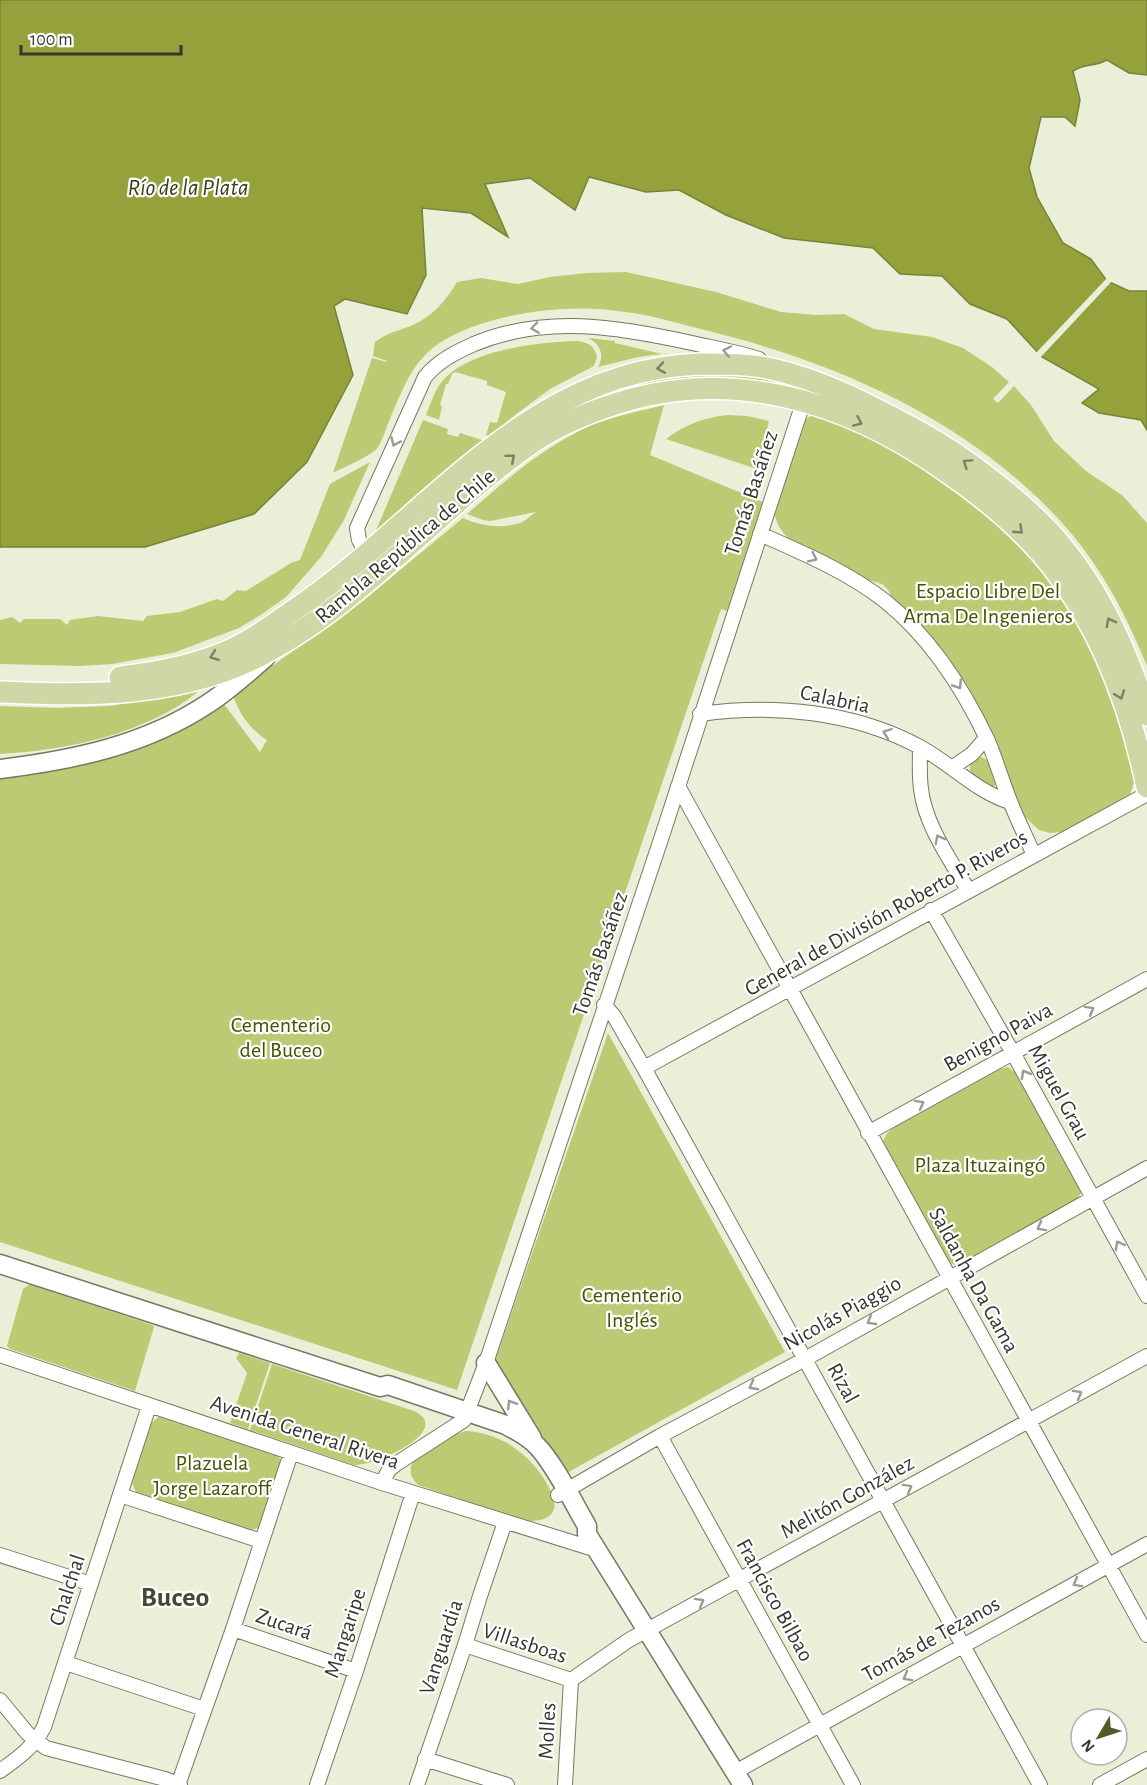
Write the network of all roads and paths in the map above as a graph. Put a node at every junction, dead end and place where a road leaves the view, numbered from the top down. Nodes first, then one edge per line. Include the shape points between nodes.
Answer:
1 (802, 378) junction
2 (804, 400) junction
3 (760, 534) junction
4 (367, 554) junction
5 (340, 577) junction
6 (286, 641) junction
7 (234, 667) junction
8 (0, 679) edge
9 (0, 692) edge
10 (700, 714) junction
11 (1147, 715) edge
12 (986, 738) junction
13 (920, 747) junction
14 (0, 762) edge
15 (953, 767) junction
16 (0, 769) edge
17 (678, 786) junction
18 (1147, 787) edge
19 (1147, 794) edge
20 (1010, 802) junction
21 (1034, 855) junction
22 (968, 890) junction
23 (931, 910) junction
24 (1147, 979) edge
25 (789, 989) junction
26 (604, 1005) junction
27 (1013, 1053) junction
28 (644, 1068) junction
29 (868, 1133) junction
30 (1147, 1168) edge
31 (1092, 1198) junction
32 (0, 1264) edge
33 (948, 1278) junction
34 (1147, 1296) edge
35 (0, 1355) edge
36 (1147, 1356) edge
37 (805, 1359) junction
38 (486, 1363) junction
39 (149, 1406) junction
40 (465, 1415) junction
41 (1029, 1421) junction
42 (660, 1436) junction
43 (537, 1445) junction
44 (291, 1453) junction
45 (381, 1483) junction
46 (412, 1493) junction
47 (562, 1493) junction
48 (120, 1495) junction
49 (885, 1501) junction
50 (505, 1522) junction
51 (261, 1542) junction
52 (592, 1542) junction
53 (1147, 1544) edge
54 (0, 1555) edge
55 (1109, 1565) junction
56 (740, 1579) junction
57 (91, 1584) junction
58 (233, 1629) junction
59 (649, 1630) junction
60 (1147, 1635) edge
61 (465, 1645) junction
62 (962, 1646) junction
63 (66, 1663) junction
64 (356, 1671) junction
65 (571, 1680) junction
66 (0, 1700) edge
67 (204, 1709) junction
68 (820, 1724) junction
69 (36, 1742) junction
70 (425, 1759) junction
71 (1147, 1759) edge
72 (0, 1771) edge
73 (739, 1778) edge
74 (179, 1784) edge
75 (317, 1785) edge
76 (417, 1785) edge
77 (507, 1785) edge
78 (565, 1785) edge
79 (853, 1785) edge
80 (1040, 1785) edge
81 (1100, 1785) edge

1 -> 4 main road, Rambla República de Chile via 748,366 679,365 638,372 588,389 545,410 502,440
1 -> 4 street, Rambla República de Chile via 746,355 633,330 559,325 477,343 445,359 425,377 357,528
11 -> 1 main road via 1112,625 1072,559 1042,524 939,444 873,407
2 - 3 street, Tomás Basáñez
6 -> 2 main road, Rambla República de Chile via 350,595 520,450 574,419 620,402 685,389 734,388
2 -> 18 main road, Rambla República de Chile via 872,428 939,465 1007,520 1053,567 1078,604 1109,664
3 - 10 street, Tomás Basáñez
3 -> 12 street via 814,558 901,615 958,684
4 - 5 main road, Rambla República de Chile
5 - 7 main road via 314,608 244,652
5 -> 8 main road, Rambla República de Chile via 258,635 202,660 99,680
6 - 7 main road, Rambla República de Chile
6 - 16 main road via 209,703 153,733 84,756
7 - 9 main road, Rambla República de Chile via 204,678 124,691
7 - 14 main road via 225,683 206,698 137,734 82,750
13 -> 10 street, Calabria via 863,725 804,711 747,709
10 - 17 street, Tomás Basáñez
12 - 15 street
12 - 20 street
13 - 15 street, Calabria
22 -> 13 street via 935,833 927,811 921,790
15 - 20 street, Calabria via 994,797
17 - 25 street, Saldanha Da Gama
17 - 26 street, Tomás Basáñez
19 - 21 street, General de División Roberto P. Riveros
20 - 21 street
21 - 22 street, General de División Roberto P. Riveros
22 - 23 street, General de División Roberto P. Riveros
23 - 25 street, General de División Roberto P. Riveros
23 - 27 street, Miguel Grau
27 -> 24 street, Benigno Paiva
25 - 28 street, General de División Roberto P. Riveros
25 - 29 street, Saldanha Da Gama
26 - 28 street, Rizal
26 - 38 street, Tomás Basáñez
29 -> 27 street, Benigno Paiva
31 -> 27 street, Miguel Grau
28 - 37 street, Rizal
29 - 33 street, Saldanha Da Gama
30 - 31 street, Nicolás Piaggio
31 -> 33 street, Nicolás Piaggio
34 -> 31 street, Miguel Grau
32 - 40 main road via 380,1387 386,1395
33 -> 37 street, Nicolás Piaggio
33 - 41 street, Saldanha Da Gama
35 - 39 street, Avenida General Rivera
41 -> 36 street, Melitón González
37 -> 42 street, Nicolás Piaggio
37 - 49 street, Rizal
38 - 40 street, Tomás Basáñez
43 -> 38 main road
39 - 44 street, Avenida General Rivera
39 - 48 street, Chalchal
40 - 43 main road via 506,1425
40 - 45 street via 396,1464
40 - 47 main road via 517,1442
49 -> 41 street, Melitón González
41 - 55 street, Saldanha Da Gama
42 - 47 street, Nicolás Piaggio
42 - 56 street, Francisco Bilbao
43 - 47 main road
44 - 45 street, Avenida General Rivera
44 - 51 street
45 - 46 street, Avenida General Rivera
46 - 50 street, Avenida General Rivera
46 - 64 street, Mangaripe
47 - 52 main road via 579,1530
48 - 51 street
48 - 57 street, Chalchal
49 - 56 street, Melitón González
49 - 62 street, Rizal
50 - 52 street, Avenida General Rivera
50 - 61 street, Vanguardia
51 - 58 street
52 - 59 main road
53 - 55 street, Tomás de Tezanos
54 - 57 street
55 - 60 street, Saldanha Da Gama
55 -> 62 street, Tomás de Tezanos
59 -> 56 street, Melitón González
56 - 68 street, Francisco Bilbao
57 - 63 street, Chalchal
58 - 64 street, Zucará
58 - 67 street
59 - 65 street, Melitón González
59 - 73 main road
61 - 65 street, Villasboas
61 - 70 street, Vanguardia
62 -> 68 street, Tomás de Tezanos
62 - 80 street, Rizal
63 - 67 street
63 - 69 street, Chalchal
64 - 75 street, Mangaripe
65 - 78 street, Molles
66 - 69 street
67 - 74 street
68 - 73 street, Tomás de Tezanos
68 - 79 street, Francisco Bilbao
69 - 72 street, Chalchal
69 - 74 street
70 - 76 street, Vanguardia
70 - 77 street
71 - 81 street

